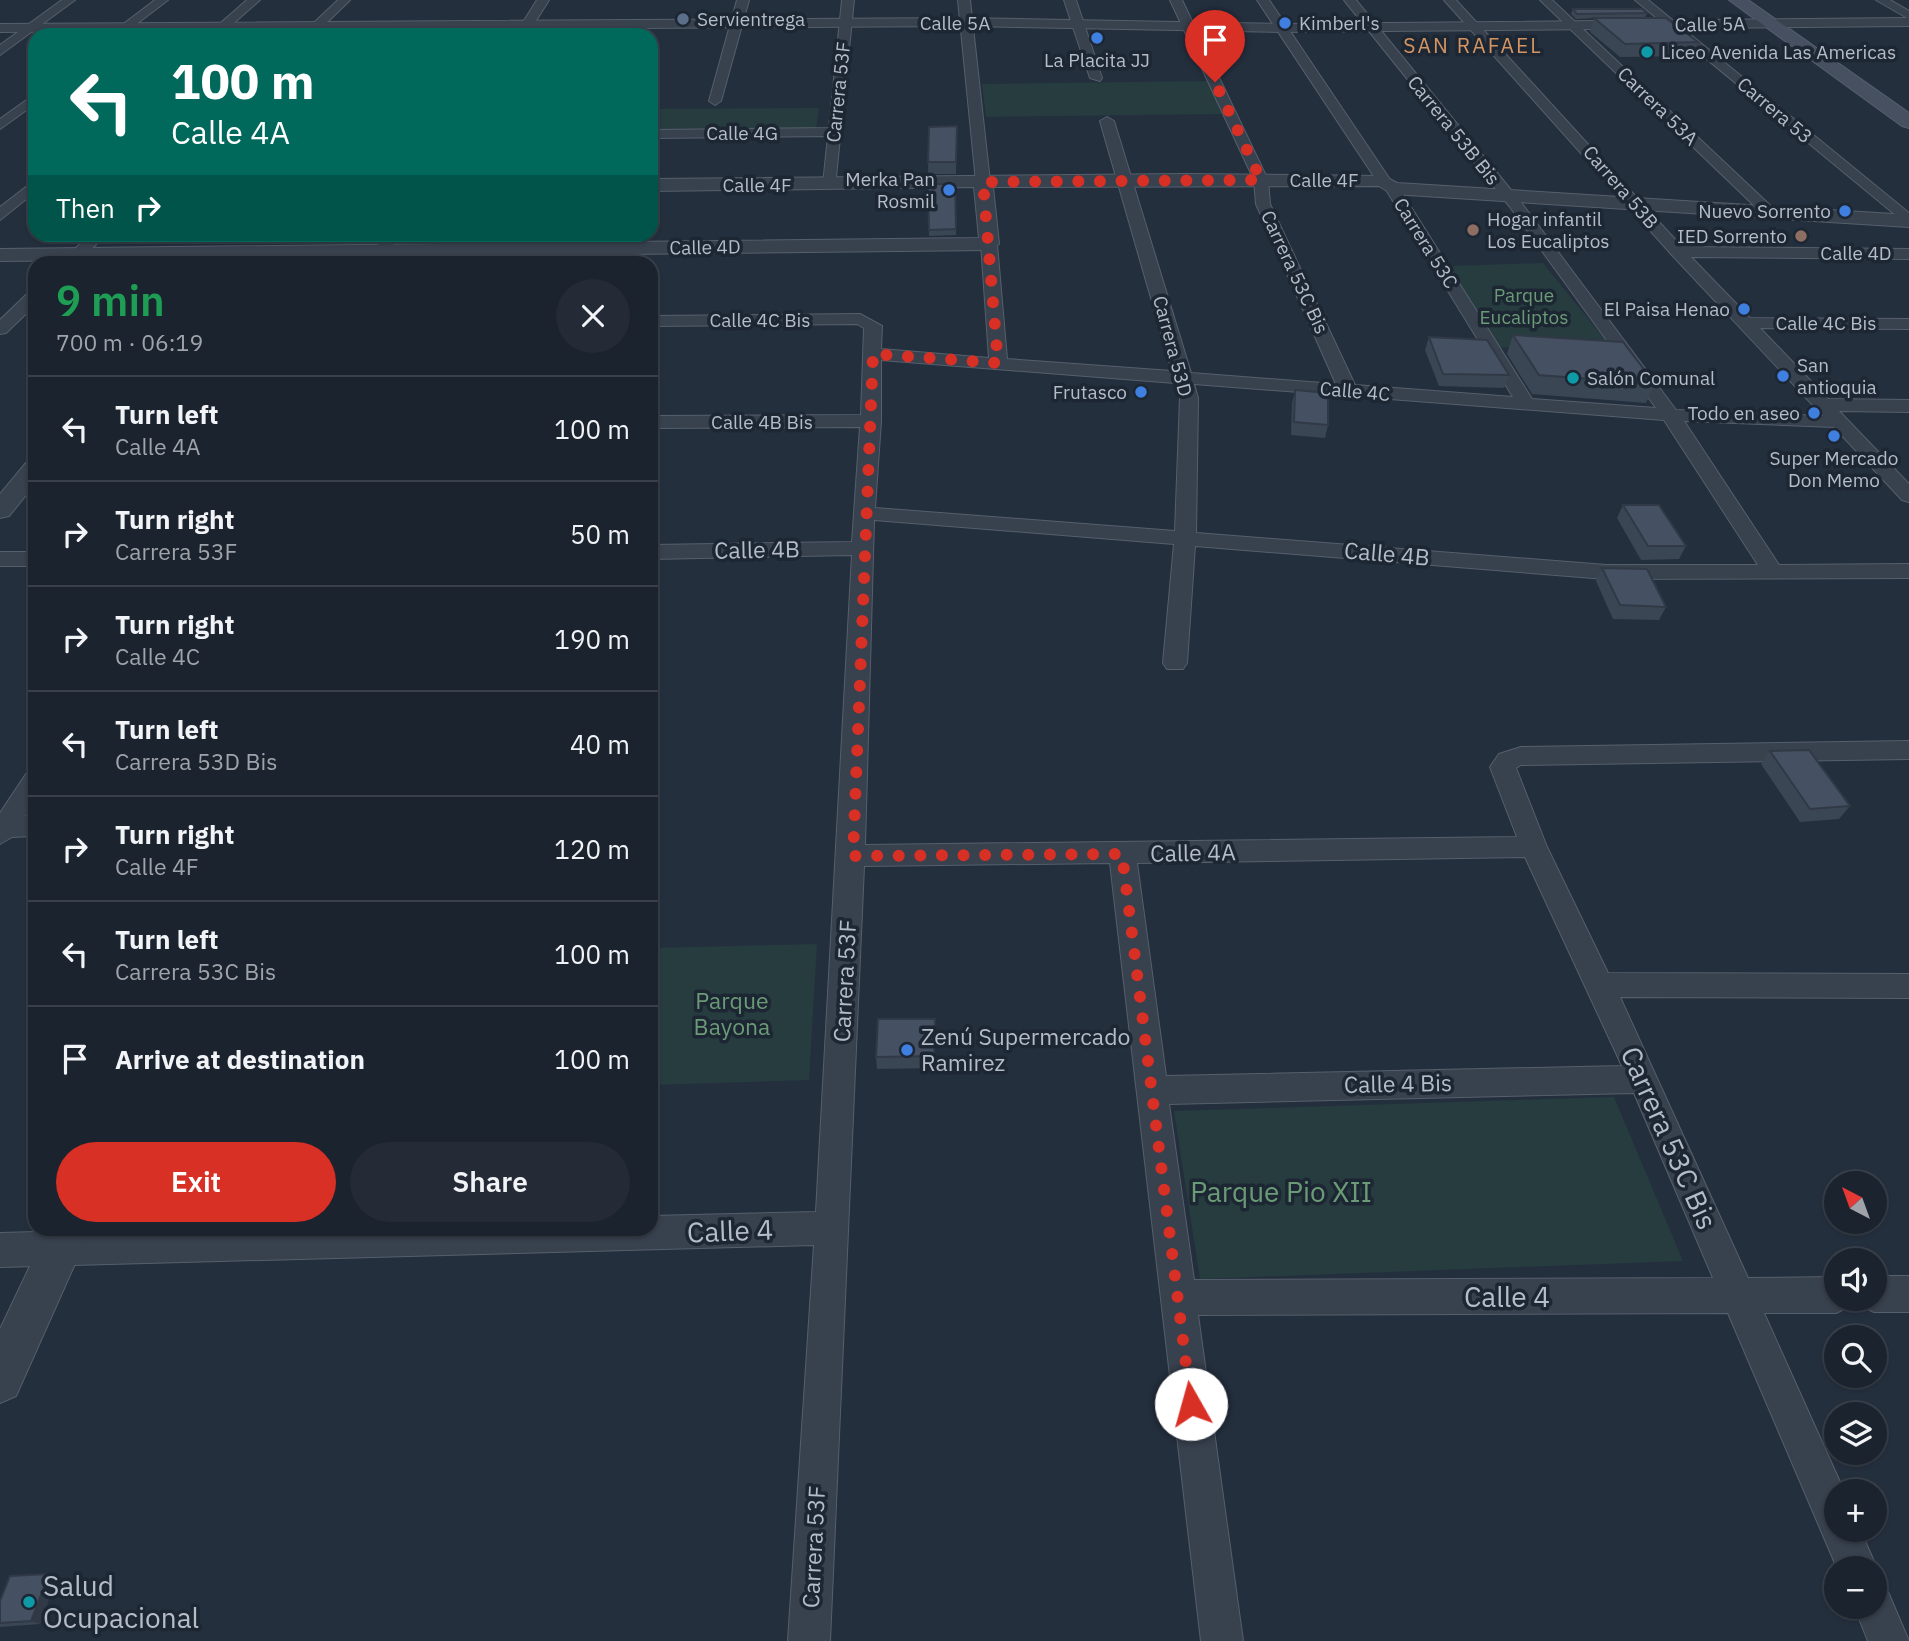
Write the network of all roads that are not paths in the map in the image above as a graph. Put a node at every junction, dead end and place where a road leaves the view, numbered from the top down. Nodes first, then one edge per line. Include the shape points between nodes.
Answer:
1 (69, 0) edge
2 (162, 0) edge
3 (254, 0) edge
4 (344, 0) edge
5 (543, 0) edge
6 (743, 0) edge
7 (848, 0) edge
8 (964, 0) edge
9 (1070, 0) edge
10 (1176, 0) edge
11 (1263, 0) edge
12 (1350, 0) edge
13 (1450, 0) edge
14 (1546, 0) edge
15 (1641, 0) edge
16 (1737, 0) edge
17 (1766, 0) edge
18 (1882, 0) edge
19 (428, 9) dead end
20 (1909, 16) edge
21 (845, 22) junction
22 (965, 22) junction
23 (1909, 22) edge
24 (630, 23) edge
25 (737, 23) junction
26 (1770, 23) junction
27 (1800, 23) junction
28 (1079, 25) junction
29 (1574, 25) junction
30 (1672, 25) junction
31 (1476, 26) junction
32 (31, 27) junction
33 (0, 28) edge
34 (53, 28) edge
35 (124, 28) edge
36 (221, 28) edge
37 (315, 28) edge
38 (411, 28) edge
39 (525, 28) edge
40 (554, 28) edge
41 (1190, 28) junction
42 (1280, 28) junction
43 (1371, 28) junction
44 (28, 29) edge
45 (0, 51) edge
46 (1096, 78) dead end
47 (1909, 100) edge
48 (715, 101) dead end
49 (28, 103) edge
50 (1107, 121) dead end
51 (1909, 122) edge
52 (24, 124) dead end
53 (0, 125) edge
54 (834, 132) junction
55 (658, 134) edge
56 (1125, 180) junction
57 (1261, 180) junction
58 (983, 182) junction
59 (830, 184) junction
60 (1388, 184) junction
61 (658, 185) edge
62 (28, 190) edge
63 (1507, 196) junction
64 (1637, 204) junction
65 (1769, 212) junction
66 (0, 215) edge
67 (1909, 220) edge
68 (91, 242) edge
69 (227, 242) edge
70 (388, 242) edge
71 (989, 244) junction
72 (525, 249) edge
73 (1678, 252) junction
74 (1909, 254) edge
75 (0, 255) edge
76 (28, 256) edge
77 (77, 256) edge
78 (216, 256) edge
79 (28, 303) edge
80 (658, 321) edge
81 (869, 322) joint
82 (1744, 323) junction
83 (1909, 324) edge
84 (0, 329) edge
85 (873, 354) junction
86 (998, 363) junction
87 (1184, 378) junction
88 (1348, 391) junction
89 (1527, 405) junction
90 (1824, 405) junction
91 (1909, 406) edge
92 (1670, 415) junction
93 (872, 421) junction
94 (658, 422) edge
95 (1838, 422) junction
96 (28, 476) edge
97 (1909, 496) edge
98 (0, 510) edge
99 (866, 513) junction
100 (1185, 537) junction
101 (863, 548) junction
102 (658, 552) edge
103 (0, 559) edge
104 (28, 559) edge
105 (1773, 570) junction
106 (1909, 571) edge
107 (1175, 663) dead end
108 (1909, 750) edge
109 (28, 791) edge
110 (28, 827) edge
111 (2, 830) edge
112 (1534, 847) junction
113 (1122, 854) junction
114 (853, 856) junction
115 (1600, 985) junction
116 (1909, 986) edge
117 (1644, 1079) junction
118 (1152, 1090) junction
119 (831, 1228) junction
120 (658, 1230) edge
121 (219, 1236) edge
122 (66, 1238) edge
123 (0, 1250) edge
124 (1887, 1294) edge
125 (1909, 1294) edge
126 (1739, 1295) junction
127 (1824, 1295) edge
128 (1178, 1298) junction
129 (0, 1380) edge
130 (1824, 1491) edge
131 (1880, 1619) edge
132 (808, 1641) edge
133 (1222, 1641) edge
134 (1889, 1641) edge

1 - 32 street
2 - 35 street
3 - 36 street
4 - 37 street
5 - 39 street
6 - 25 street
7 - 21 street, Carrera 53F
8 - 22 street
9 - 28 street
10 - 41 street, Carrera 53C Bis
11 - 42 street, Carrera 53C
12 - 43 street, Carrera 53B Bis
13 - 31 street, Carrera 53B
14 - 29 street, Carrera 53A
15 - 30 street, Carrera 53
16 - 26 main road
17 - 27 main road
18 - 20 street
19 - 38 street
21 - 22 street, Calle 5A
21 - 25 street, Calle 5A
21 - 54 street, Carrera 53F
22 - 28 street, Calle 5A
22 - 58 street
23 - 27 street, Calle 5A
24 - 25 street, Calle 5A
24 - 40 street, Calle 5A
25 - 48 street
26 - 27 street, Calle 5A
26 - 30 street, Calle 5A
26 - 51 main road
27 - 47 main road
28 - 41 street, Calle 5A
28 - 46 street
29 - 30 street, Calle 5A
29 - 31 street, Calle 5A
29 - 65 street, Carrera 53A
30 - 67 street, Carrera 53
31 - 43 street, Calle 5A
31 - 64 street, Carrera 53B
32 - 33 street, Calle 5A
32 - 34 street, Calle 5A
41 - 42 street, Calle 5A
41 - 57 street, Carrera 53C Bis
42 - 43 street, Calle 5A
42 - 60 street, Carrera 53C
43 - 63 street, Carrera 53B Bis
44 - 45 street
49 - 53 street
50 - 56 street, Carrera 53D
52 - 53 street
54 - 55 street, Calle 4G
54 - 59 street, Carrera 53F
56 - 57 street, Calle 4F
56 - 58 street, Calle 4F
56 - 87 street, Carrera 53D
57 - 60 street, Calle 4F
57 - 88 street, Carrera 53C Bis via 1263,204
58 - 59 street, Calle 4F
58 - 71 street
59 - 61 street, Calle 4F
60 - 63 street, Calle 4F
60 - 89 street, Carrera 53C
62 - 66 street
63 - 64 street, Calle 4F
63 - 92 street, Carrera 53B Bis
64 - 65 street, Calle 4F
64 - 73 street, Carrera 53B
65 - 67 street, Calle 4F
68 - 77 street
69 - 78 street
70 - 72 street, Calle 4D
70 - 78 street, Calle 4D
71 - 72 street, Calle 4D
71 - 86 street
73 - 74 street, Calle 4D
73 - 82 street, Carrera 53B
75 - 76 street, Calle 4D
79 - 84 street
80 - 81 street, Calle 4C Bis
81 - 85 street, Carrera 53F
82 - 83 street, Calle 4C Bis
82 - 90 street, Carrera 53B
85 - 86 street, Calle 4C
85 - 93 street, Carrera 53F
86 - 87 street, Calle 4C
87 - 88 street, Calle 4C
87 - 100 street, Carrera 53D via 1189,398
88 - 89 street, Calle 4C
89 - 92 street, Calle 4C
90 - 91 street
90 - 95 street, Carrera 53B
92 - 95 street, Calle 4C
92 - 105 street, Carrera 53B Bis
93 - 94 street, Calle 4B Bis
93 - 99 street, Carrera 53F
95 - 97 street, Carrera 53B
96 - 98 street
99 - 100 street, Calle 4B
99 - 101 street, Carrera 53F
100 - 105 street, Calle 4B via 1606,572
100 - 107 street, Carrera 53D
101 - 102 street, Calle 4B
101 - 114 street, Carrera 53F
103 - 104 street
105 - 106 street, Calle 4B
108 - 112 street, Carrera 53C Bis via 1521,756 1503,767
109 - 111 street
110 - 111 street
112 - 113 street, Calle 4A
112 - 115 street, Carrera 53C Bis
113 - 114 street, Calle 4A
113 - 118 street
114 - 119 street, Carrera 53F
115 - 116 street
115 - 117 street, Carrera 53C Bis
117 - 118 street, Calle 4 Bis
117 - 126 street, Carrera 53C Bis
118 - 128 street
119 - 120 street, Calle 4
119 - 132 street, Carrera 53F
121 - 122 street, Calle 4
122 - 123 street, Calle 4
122 - 129 street
124 - 125 street
126 - 127 street, Calle 4
126 - 128 street, Calle 4
126 - 130 street, Carrera 53C Bis
128 - 133 street
131 - 134 street

